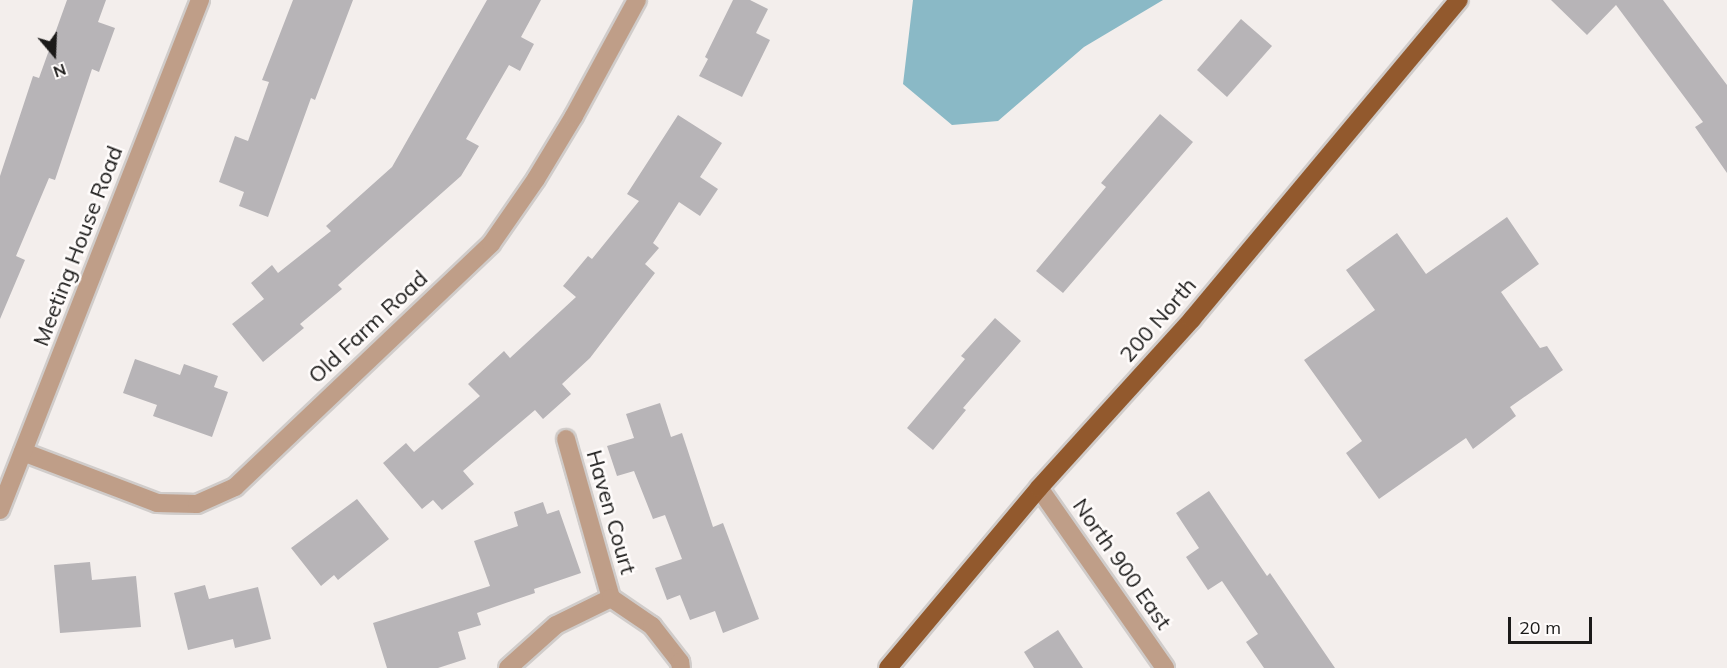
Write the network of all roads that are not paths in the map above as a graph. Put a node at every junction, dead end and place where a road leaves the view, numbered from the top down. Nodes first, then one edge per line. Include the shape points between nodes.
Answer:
1 (200, 0) edge
2 (637, 0) edge
3 (1459, 0) edge
4 (566, 439) dead end
5 (23, 452) junction
6 (1039, 488) junction
7 (0, 510) edge
8 (611, 598) junction
9 (508, 668) edge
10 (681, 668) edge
11 (888, 668) edge
12 (1165, 668) edge

1 - 5 street, Meeting House Road
2 - 5 street, Old Farm Road via 574,116 491,244 235,487 197,504 157,503
3 - 6 main road, 200 North via 1192,319
4 - 8 street, Haven Court
5 - 7 street, Meeting House Road
6 - 11 main road, 200 North
6 - 12 street, North 900 East
8 - 9 street via 556,625
8 - 10 street via 652,626

